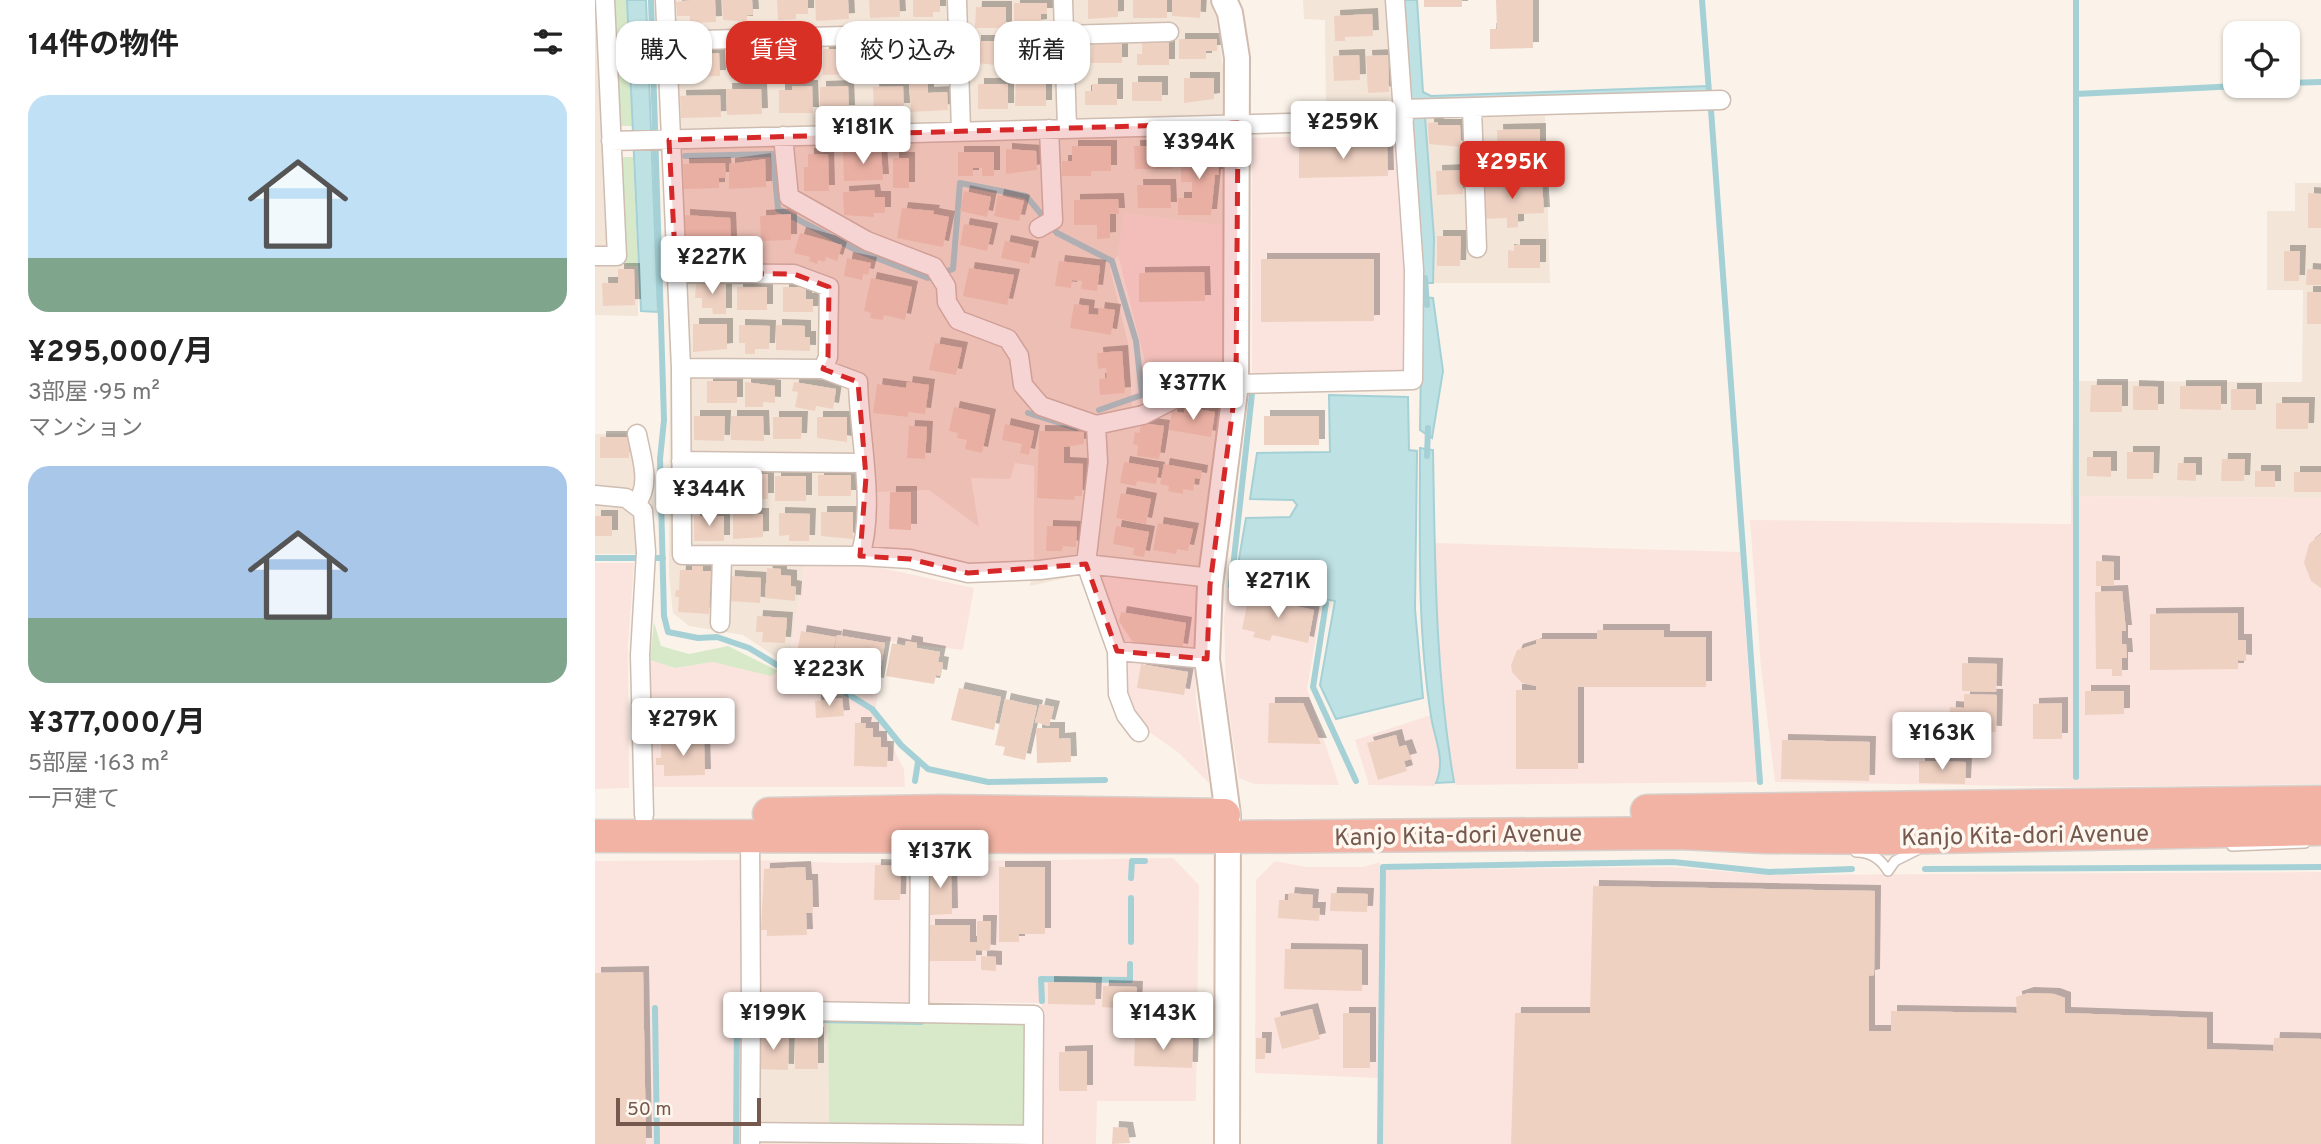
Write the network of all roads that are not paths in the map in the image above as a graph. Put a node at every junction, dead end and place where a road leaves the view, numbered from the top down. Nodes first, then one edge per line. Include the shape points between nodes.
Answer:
1 (605, 0) edge
2 (665, 0) edge
3 (957, 0) edge
4 (1063, 0) edge
5 (1224, 0) edge
6 (1395, 0) edge
7 (666, 21) edge
8 (957, 21) edge
9 (1064, 21) edge
10 (1169, 32) dead end
11 (1090, 34) edge
12 (836, 36) edge
13 (712, 40) edge
14 (667, 84) edge
15 (959, 84) edge
16 (1061, 84) edge
17 (1721, 100) dead end
18 (1472, 108) junction
19 (1403, 115) junction
20 (1238, 123) junction
21 (1058, 128) junction
22 (961, 131) junction
23 (783, 136) junction
24 (669, 140) junction
25 (611, 141) junction
26 (1046, 224) dead end
27 (1477, 248) dead end
28 (595, 257) edge
29 (676, 273) junction
30 (681, 368) junction
31 (823, 369) junction
32 (1236, 384) junction
33 (1096, 425) junction
34 (636, 434) dead end
35 (681, 461) junction
36 (862, 463) junction
37 (595, 495) edge
38 (636, 504) junction
39 (860, 555) junction
40 (722, 557) junction
41 (1086, 564) junction
42 (1212, 578) junction
43 (720, 623) dead end
44 (1117, 651) junction
45 (1207, 659) junction
46 (1139, 732) dead end
47 (2321, 802) edge
48 (644, 815) junction
49 (595, 816) edge
50 (1228, 826) junction
51 (1680, 832) junction
52 (750, 835) junction
53 (595, 836) edge
54 (920, 836) junction
55 (2316, 836) edge
56 (1732, 846) dead end
57 (2225, 847) dead end
58 (1926, 850) dead end
59 (1838, 852) dead end
60 (751, 1010) junction
61 (919, 1013) junction
62 (750, 1138) edge
63 (1033, 1140) edge
64 (1227, 1144) edge

1 - 25 street
2 - 7 street
3 - 8 street
4 - 9 street
5 - 20 street via 1237,58
6 - 19 street
10 - 11 street
12 - 13 street
14 - 24 street
15 - 22 street
16 - 21 street
17 - 18 street
18 - 19 street
18 - 27 street
19 - 20 street
19 - 32 street via 1414,270 1413,380
20 - 21 street
20 - 32 street
21 - 22 street
21 - 26 street
22 - 23 street
23 - 24 street
23 - 33 street via 789,197 867,241 934,267 958,320 1008,339 1019,356 1023,385 1041,406
24 - 25 street
24 - 29 street
25 - 28 street via 617,256
29 - 30 street
29 - 31 street via 794,274 829,287 828,357
30 - 31 street
30 - 35 street
31 - 36 street via 858,382
32 - 33 street via 1192,390 1143,415
32 - 42 street
33 - 41 street via 1098,462
34 - 38 street via 645,484
35 - 36 street
35 - 40 street via 682,555
36 - 39 street via 865,540
37 - 38 street via 615,495
38 - 48 street via 643,511 646,558 641,655
39 - 40 street
39 - 41 street via 910,559 968,573
40 - 43 street
41 - 42 street
41 - 44 street
42 - 45 street
44 - 45 street
44 - 46 street via 1118,694
45 - 50 street
47 - 50 highway, Kanjo Kita-dori Avenue
48 - 49 highway, Kanjo Kita-dori Avenue
48 - 50 highway, Kanjo Kita-dori Avenue via 943,811
50 - 51 highway, Kanjo Kita-dori Avenue
50 - 54 highway, Kanjo Kita-dori Avenue
50 - 64 street
51 - 55 highway, Kanjo Kita-dori Avenue via 1889,838
51 - 56 lane
52 - 53 highway, Kanjo Kita-dori Avenue
52 - 54 highway, Kanjo Kita-dori Avenue
52 - 60 street
54 - 61 street
55 - 57 lane
58 - 59 lane via 1913,850 1888,871 1882,860 1865,852
60 - 61 street
60 - 62 street
61 - 63 street via 1034,1015
62 - 63 street

